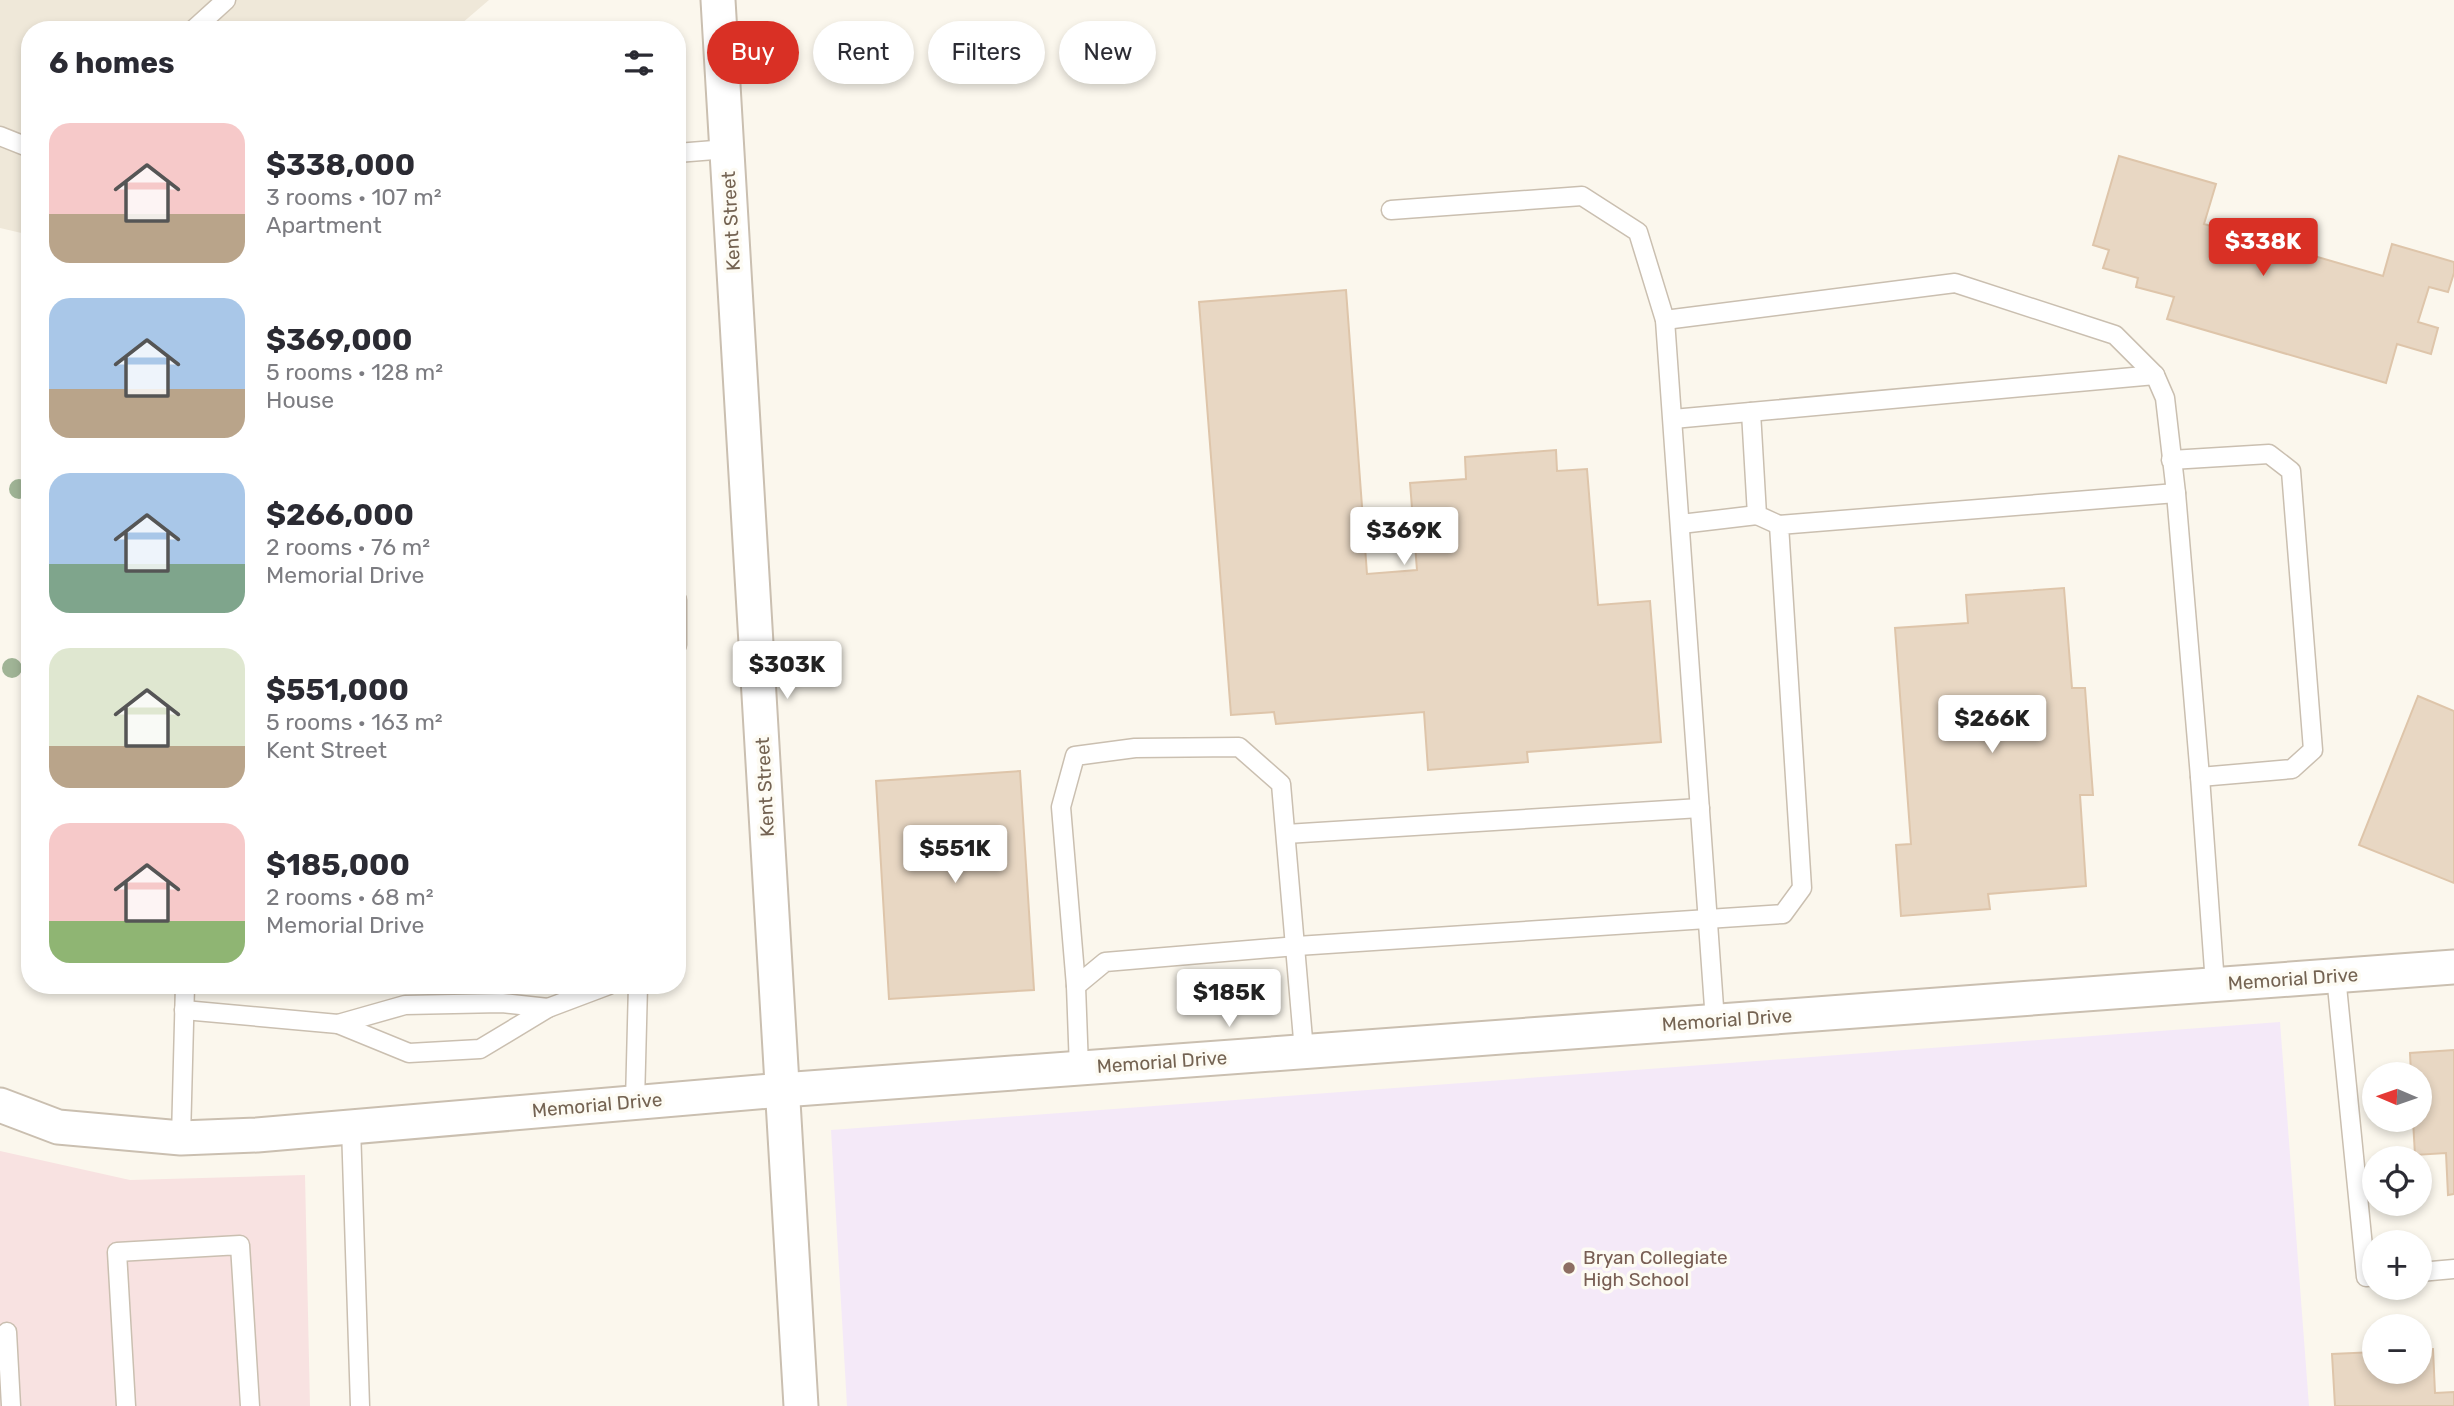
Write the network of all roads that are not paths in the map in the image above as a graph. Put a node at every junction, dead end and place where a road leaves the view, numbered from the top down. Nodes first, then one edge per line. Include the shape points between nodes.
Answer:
1 (226, 0) edge
2 (718, 0) edge
3 (203, 21) edge
4 (0, 136) edge
5 (21, 144) edge
6 (727, 149) junction
7 (686, 152) edge
8 (1391, 210) dead end
9 (1665, 320) junction
10 (2155, 374) junction
11 (1751, 412) junction
12 (1673, 419) junction
13 (2171, 460) junction
14 (2176, 493) junction
15 (1757, 515) junction
16 (1681, 524) junction
17 (1779, 525) junction
18 (2200, 778) junction
19 (1700, 808) junction
20 (1286, 834) junction
21 (1708, 920) junction
22 (1297, 946) junction
23 (2454, 967) edge
24 (2336, 975) junction
25 (2215, 984) junction
26 (1076, 986) junction
27 (185, 994) edge
28 (586, 994) edge
29 (638, 994) edge
30 (548, 1008) junction
31 (184, 1010) junction
32 (1715, 1021) junction
33 (338, 1024) junction
34 (1304, 1051) junction
35 (1079, 1068) junction
36 (782, 1090) junction
37 (635, 1102) junction
38 (0, 1105) edge
39 (351, 1127) junction
40 (181, 1138) junction
41 (2362, 1237) edge
42 (2454, 1269) edge
43 (2432, 1271) edge
44 (6, 1332) dead end
45 (5, 1373) edge
46 (11, 1406) edge
47 (126, 1406) edge
48 (250, 1406) edge
49 (360, 1406) edge
50 (801, 1406) edge

1 - 3 lane
2 - 6 street, Kent Street
4 - 5 lane
6 - 7 lane
6 - 36 street, Kent Street
8 - 9 lane via 1582,196 1638,232
9 - 10 lane via 1955,283 2115,335
9 - 12 lane
10 - 11 lane
10 - 13 lane via 2165,398
11 - 12 lane
11 - 15 lane
12 - 16 lane
13 - 14 lane
13 - 18 lane via 2269,454 2291,471 2313,750 2292,769
14 - 17 lane
14 - 18 lane
15 - 16 lane
15 - 17 lane
16 - 19 lane
17 - 21 lane via 1802,888 1783,914
18 - 25 lane
19 - 20 lane
19 - 21 lane
20 - 22 lane
20 - 26 lane via 1281,784 1239,747 1135,748 1075,756 1061,807
21 - 22 lane
21 - 32 lane
22 - 26 lane via 1105,962
22 - 34 lane
23 - 24 street, Memorial Drive
24 - 25 street, Memorial Drive
24 - 41 lane
25 - 32 street, Memorial Drive
26 - 35 lane
27 - 31 lane
28 - 30 lane
29 - 37 lane
30 - 33 lane via 502,1003 405,1005
30 - 33 lane via 480,1049 409,1053
31 - 33 lane
31 - 40 lane
32 - 34 street, Memorial Drive
34 - 35 street, Memorial Drive
35 - 36 street, Memorial Drive
36 - 37 street, Memorial Drive
36 - 50 street, Kent Street
37 - 39 street, Memorial Drive
38 - 40 street, Memorial Drive via 58,1127
39 - 40 street, Memorial Drive
39 - 49 lane
42 - 43 lane
44 - 45 lane
45 - 46 lane
47 - 48 lane via 117,1252 240,1245

